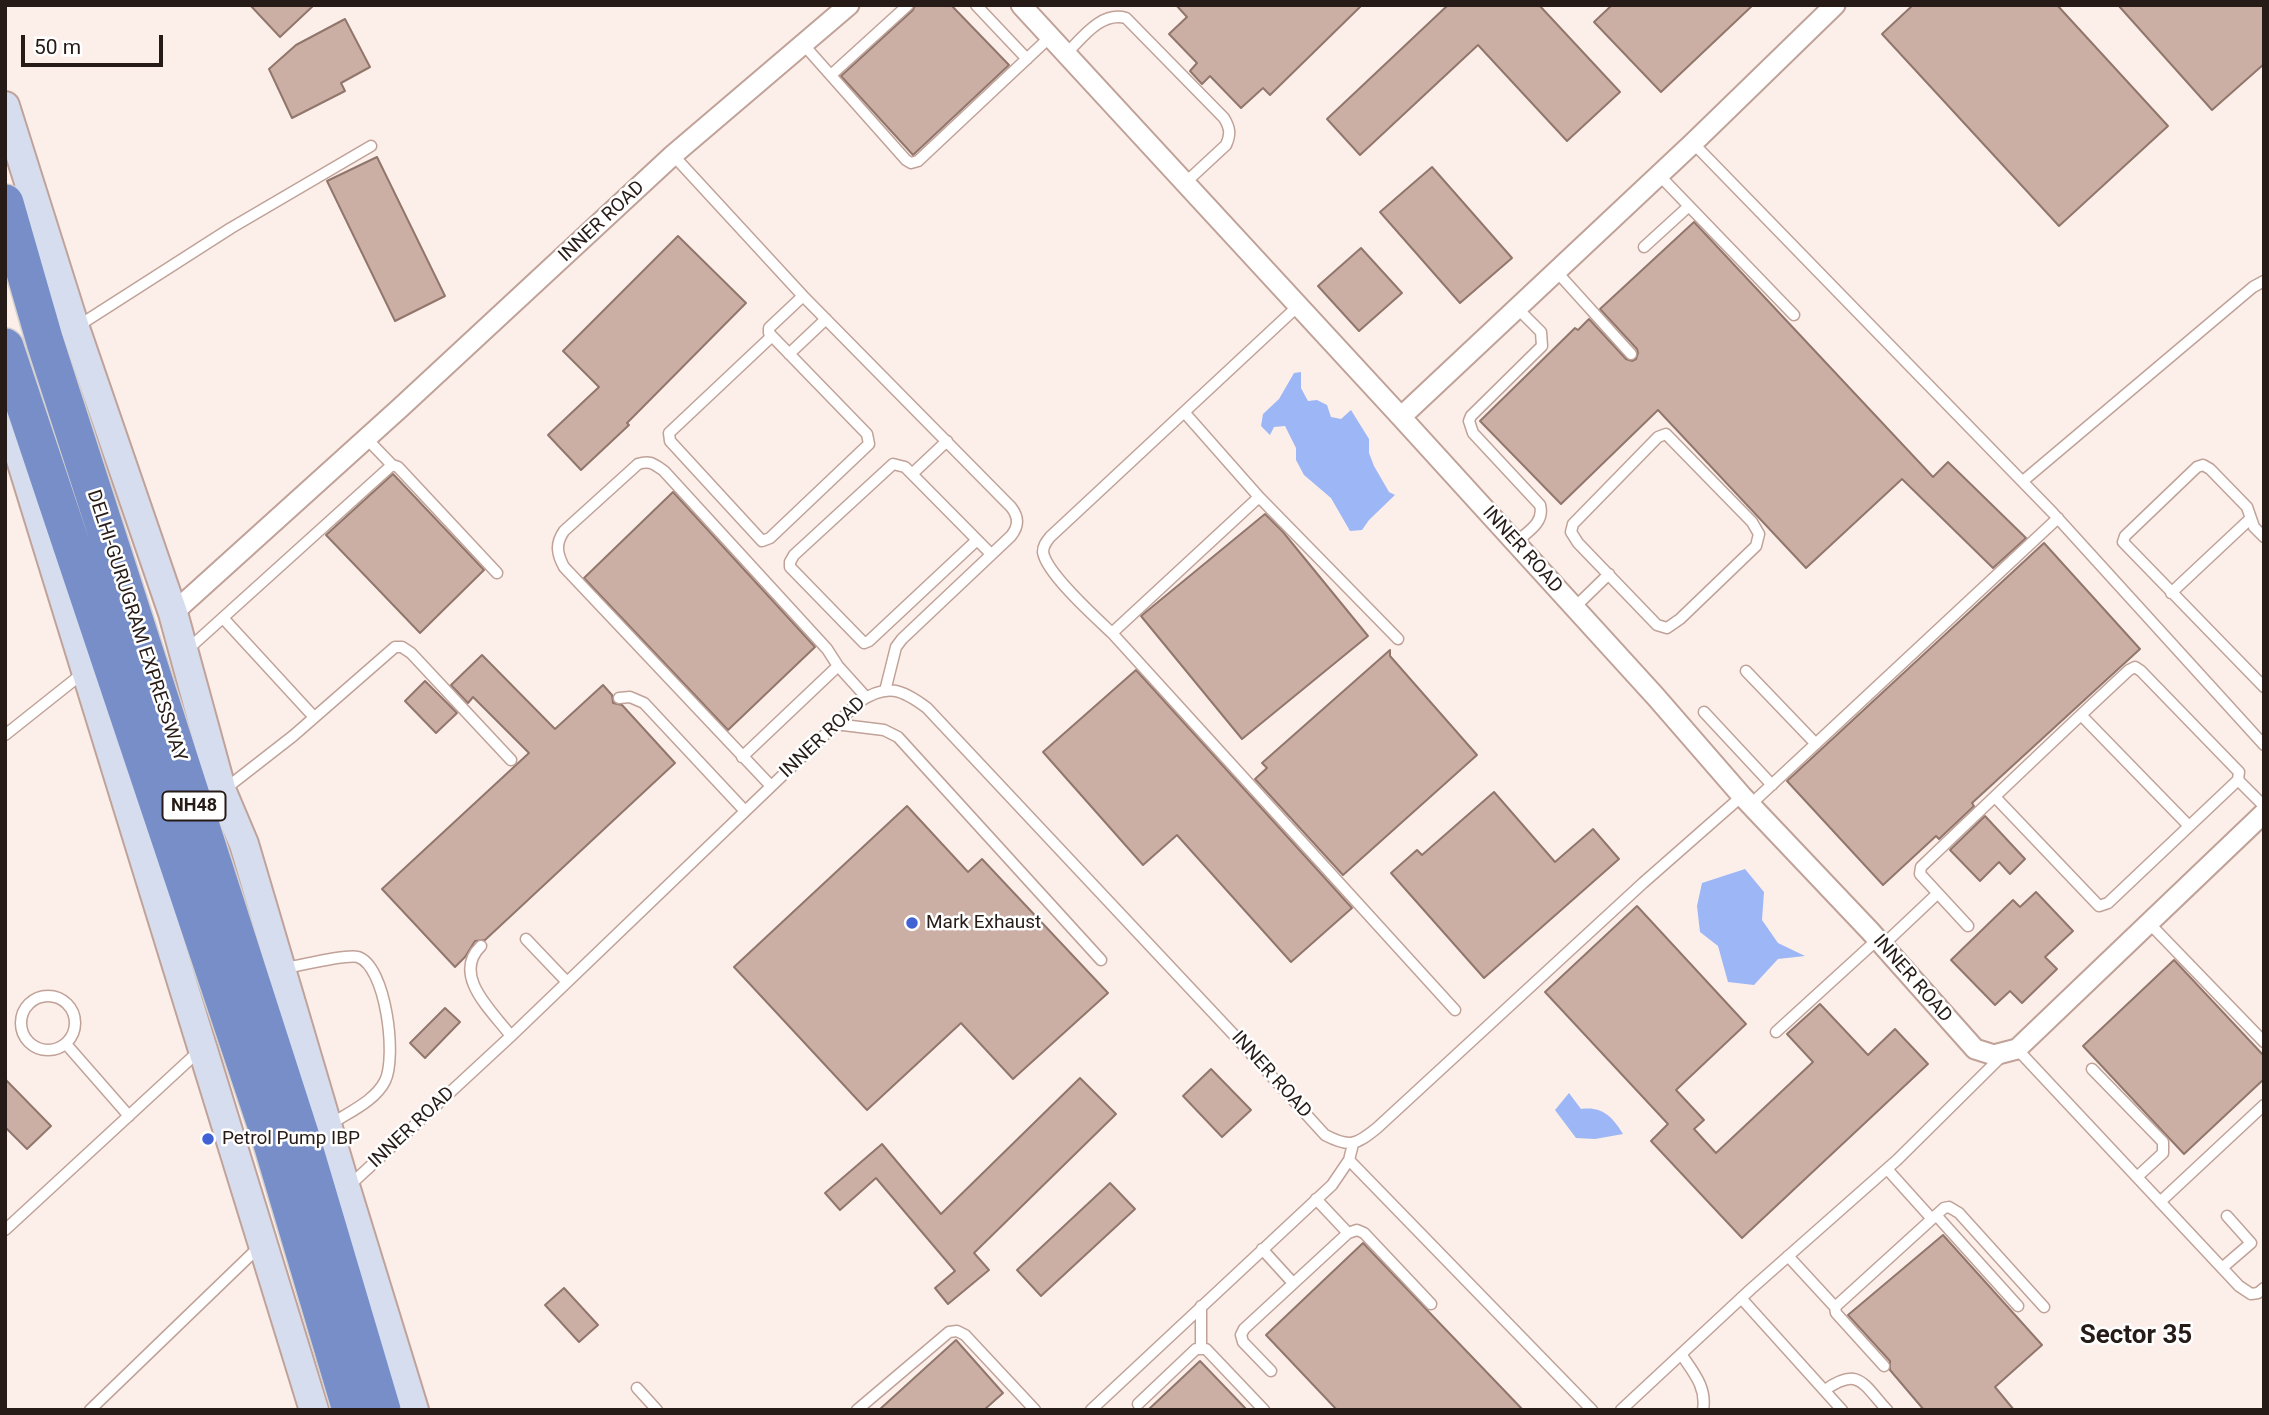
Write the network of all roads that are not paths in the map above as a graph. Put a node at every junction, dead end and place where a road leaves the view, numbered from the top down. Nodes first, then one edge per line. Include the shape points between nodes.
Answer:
1 (849, 5) edge
2 (908, 5) edge
3 (976, 5) edge
4 (1021, 5) edge
5 (1835, 5) edge
6 (1051, 37) junction
7 (803, 44) junction
8 (1066, 54) junction
9 (1027, 59) junction
10 (831, 75) junction
11 (5, 106) edge
12 (1693, 143) junction
13 (371, 146) dead end
14 (673, 155) junction
15 (1659, 175) junction
16 (1185, 183) junction
17 (5, 203) edge
18 (1689, 206) junction
19 (1644, 247) dead end
20 (1556, 271) junction
21 (2264, 281) edge
22 (803, 296) junction
23 (1298, 306) junction
24 (1517, 308) junction
25 (1794, 315) dead end
26 (826, 319) junction
27 (75, 328) junction
28 (771, 337) junction
29 (5, 347) edge
30 (789, 354) junction
31 (1631, 354) dead end
32 (5, 408) edge
33 (1184, 412) junction
34 (1401, 417) junction
35 (367, 439) junction
36 (947, 441) junction
37 (392, 464) junction
38 (912, 474) junction
39 (2023, 481) junction
40 (1259, 498) junction
41 (2058, 518) junction
42 (2250, 519) junction
43 (2264, 537) edge
44 (976, 540) junction
45 (1515, 543) junction
46 (991, 554) junction
47 (497, 573) dead end
48 (1609, 574) junction
49 (2171, 593) junction
50 (1574, 608) junction
51 (173, 613) junction
52 (896, 616) junction
53 (223, 618) junction
54 (909, 630) junction
55 (1112, 633) junction
56 (1398, 639) dead end
57 (184, 654) junction
58 (838, 666) junction
59 (86, 670) junction
60 (1746, 671) dead end
61 (2264, 687) edge
62 (885, 691) junction
63 (866, 697) junction
64 (619, 698) dead end
65 (1704, 712) dead end
66 (2081, 715) junction
67 (314, 717) junction
68 (835, 724) junction
69 (5, 735) edge
70 (1816, 744) junction
71 (2264, 745) edge
72 (742, 757) junction
73 (511, 760) dead end
74 (2238, 780) junction
75 (1772, 785) junction
76 (771, 786) junction
77 (222, 792) junction
78 (1995, 797) junction
79 (1746, 801) junction
80 (2264, 806) edge
81 (745, 811) junction
82 (2264, 813) edge
83 (2189, 826) junction
84 (1937, 894) junction
85 (2149, 923) junction
86 (1968, 926) dead end
87 (526, 939) dead end
88 (1880, 942) junction
89 (481, 946) dead end
90 (1101, 960) dead end
91 (283, 969) junction
92 (567, 982) junction
93 (1455, 1010) dead end
94 (1776, 1032) dead end
95 (511, 1036) junction
96 (2264, 1042) edge
97 (66, 1044) junction
98 (202, 1048) junction
99 (2010, 1052) junction
100 (2092, 1069) dead end
101 (2264, 1105) edge
102 (129, 1116) junction
103 (328, 1126) junction
104 (1353, 1144) junction
105 (1349, 1160) junction
106 (1887, 1169) junction
107 (2137, 1177) junction
108 (346, 1188) junction
109 (1316, 1199) junction
110 (2160, 1202) junction
111 (2227, 1216) dead end
112 (1934, 1217) junction
113 (5, 1230) edge
114 (1348, 1233) junction
115 (262, 1243) junction
116 (1262, 1249) junction
117 (1788, 1256) junction
118 (2222, 1269) junction
119 (1293, 1283) junction
120 (2264, 1288) edge
121 (1741, 1298) junction
122 (1431, 1304) dead end
123 (1201, 1306) junction
124 (2018, 1306) dead end
125 (1835, 1307) junction
126 (2044, 1307) dead end
127 (1201, 1348) junction
128 (1681, 1354) junction
129 (1884, 1366) dead end
130 (1270, 1371) dead end
131 (637, 1388) dead end
132 (1825, 1390) junction
133 (1138, 1404) dead end
134 (90, 1410) edge
135 (314, 1410) edge
136 (351, 1410) edge
137 (382, 1410) edge
138 (414, 1410) edge
139 (657, 1410) edge
140 (857, 1410) edge
141 (1035, 1410) edge
142 (1091, 1410) edge
143 (1264, 1410) edge
144 (1592, 1410) edge
145 (1621, 1410) edge
146 (1703, 1410) edge
147 (1842, 1410) edge
148 (1887, 1410) edge

1 - 7 street, INNER ROAD
2 - 10 lane
3 - 9 lane
4 - 6 street, INNER ROAD
5 - 12 street
6 - 8 street, INNER ROAD
6 - 9 lane
7 - 10 lane
7 - 14 street, INNER ROAD
8 - 16 street, INNER ROAD
8 - 16 lane via 1107,18 1126,18 1224,118 1230,136 1226,145
9 - 10 lane via 911,163
11 - 27 main road
12 - 15 street
12 - 39 lane
13 - 27 lane via 230,228
14 - 22 lane
14 - 35 street, INNER ROAD
15 - 18 lane
15 - 20 street
16 - 23 street, INNER ROAD
17 - 137 highway, DELHI-GURUGRAM EXPRESSWAY / NH48 via 45,342 301,1137
18 - 19 lane
18 - 25 lane
20 - 24 street
20 - 31 lane
21 - 39 lane
22 - 26 lane
22 - 28 lane via 769,328
23 - 33 lane
23 - 34 street, INNER ROAD
24 - 34 street
24 - 45 lane via 1541,332 1542,346 1469,421 1473,433 1540,505 1541,520
26 - 30 lane
26 - 36 lane
27 - 51 main road
28 - 30 lane
28 - 30 lane via 669,433 670,441 762,541 869,444 867,434
29 - 136 highway, DELHI-GURUGRAM EXPRESSWAY / NH48 via 270,1136
32 - 59 main road
33 - 40 lane
33 - 55 lane via 1044,544 1048,566
34 - 45 street, INNER ROAD
35 - 37 lane
35 - 51 street, INNER ROAD
36 - 38 lane
36 - 46 lane via 1018,517 1016,530
37 - 47 lane
37 - 53 lane
38 - 44 lane
38 - 52 lane via 892,464 790,562 860,641 869,641
39 - 41 lane
40 - 55 lane
40 - 56 lane
41 - 70 lane
41 - 71 lane
42 - 43 lane
42 - 49 lane
42 - 49 lane via 2247,507 2210,469 2197,467 2123,539
44 - 46 lane
44 - 52 lane
45 - 50 street, INNER ROAD
46 - 54 lane
48 - 48 lane via 1657,625 1667,628 1756,547 1757,527 1670,436 1660,435 1572,528 1578,543
48 - 50 lane
49 - 61 lane
50 - 79 street, INNER ROAD
51 - 57 main road
52 - 54 lane
53 - 57 lane
53 - 67 lane
54 - 62 lane via 896,647
55 - 93 lane
57 - 77 main road
58 - 63 lane
58 - 72 lane
58 - 72 lane via 653,463 638,464 564,531 557,552 564,567
59 - 69 lane
59 - 98 main road
60 - 70 lane
62 - 63 lane, INNER ROAD
62 - 104 lane, INNER ROAD via 905,692 927,708 1325,1135
63 - 68 lane, INNER ROAD
64 - 81 lane via 630,696 644,703
65 - 75 lane
66 - 74 lane via 2135,667 2221,752 2239,772
66 - 78 lane
66 - 83 lane
67 - 73 lane via 389,650 402,647
67 - 77 lane
68 - 76 lane, INNER ROAD
68 - 90 lane via 884,730 898,737
70 - 75 lane
72 - 76 lane
74 - 80 lane
74 - 83 lane
75 - 79 lane
76 - 81 lane, INNER ROAD
77 - 91 main road via 244,844
78 - 83 lane via 2099,906 2108,903
78 - 84 lane via 1919,870
79 - 88 street, INNER ROAD
79 - 104 lane via 1643,883 1377,1128
81 - 92 lane, INNER ROAD
82 - 85 street
84 - 86 lane
84 - 88 lane
85 - 96 lane
85 - 99 street
87 - 92 lane
88 - 94 lane
88 - 99 street, INNER ROAD via 1966,1041 1985,1053
89 - 95 lane via 469,964 471,979
91 - 103 main road
91 - 103 lane via 355,956 375,974 388,1021 388,1072 376,1093
92 - 95 lane, INNER ROAD
95 - 108 lane, INNER ROAD
97 - 97 lane via 49,1051 31,1045 20,1020 28,1004 44,996 68,1004 75,1028
97 - 102 lane
98 - 102 lane
98 - 115 main road
99 - 106 lane
99 - 107 lane, INNER ROAD
100 - 107 lane via 2162,1142 2163,1153
101 - 110 lane
102 - 113 lane
103 - 108 main road
104 - 105 lane
105 - 109 lane
105 - 144 lane
106 - 112 lane
106 - 117 lane
107 - 110 lane, INNER ROAD
108 - 138 main road
109 - 114 lane
109 - 116 lane
110 - 118 lane, INNER ROAD
111 - 118 lane via 2251,1243
112 - 124 lane
112 - 125 lane
112 - 126 lane via 1944,1208 1954,1208
114 - 119 lane
114 - 122 lane via 1364,1233
115 - 134 lane
115 - 135 main road
116 - 119 lane
116 - 123 lane
117 - 121 lane
117 - 125 lane
118 - 120 lane, INNER ROAD via 2247,1293
119 - 130 lane via 1241,1335
121 - 128 lane
121 - 132 lane
123 - 127 lane
123 - 142 lane
125 - 129 lane
127 - 133 lane
127 - 143 lane
128 - 145 lane
128 - 146 lane via 1702,1386
131 - 139 lane
132 - 147 lane
132 - 148 lane via 1847,1377 1854,1378
140 - 141 lane via 949,1332 957,1331

